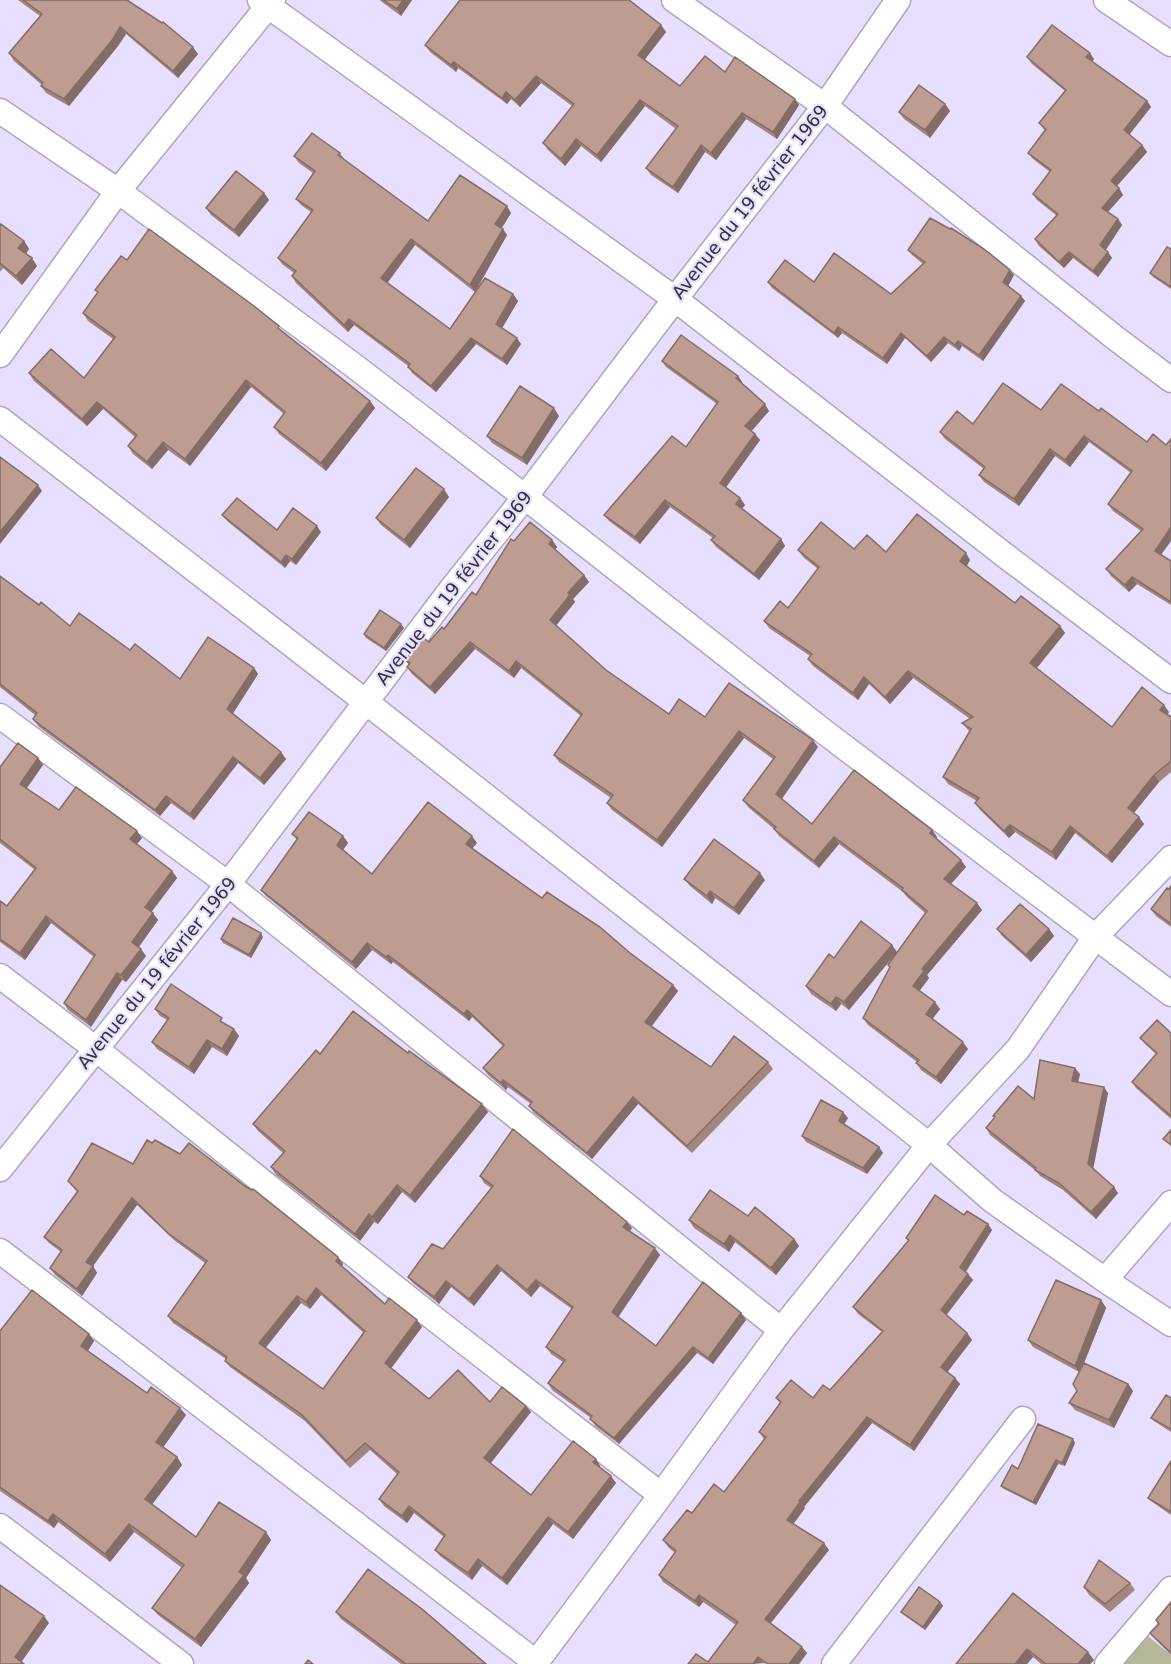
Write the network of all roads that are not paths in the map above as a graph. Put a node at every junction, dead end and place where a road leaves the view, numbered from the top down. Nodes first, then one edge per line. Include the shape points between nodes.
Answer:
1 (674, 0) edge
2 (898, 0) edge
3 (1106, 0) edge
4 (267, 2) edge
5 (1171, 44) edge
6 (825, 106) junction
7 (0, 111) edge
8 (118, 191) junction
9 (675, 299) junction
10 (0, 355) edge
11 (1171, 380) edge
12 (0, 419) edge
13 (525, 497) junction
14 (1171, 681) edge
15 (366, 702) junction
16 (0, 716) edge
17 (1171, 858) edge
18 (228, 885) junction
19 (1095, 936) junction
20 (0, 976) edge
21 (1171, 994) edge
22 (96, 1049) junction
23 (928, 1145) junction
24 (0, 1169) edge
25 (1171, 1203) edge
26 (0, 1251) edge
27 (1105, 1281) junction
28 (1171, 1324) edge
29 (781, 1330) junction
30 (1023, 1419) dead end
31 (661, 1496) junction
32 (0, 1526) edge
33 (1171, 1589) edge
34 (537, 1663) edge
35 (181, 1664) edge
36 (834, 1664) edge
37 (1107, 1664) edge

1 - 6 street
2 - 6 street, Avenue du 19 février 1969
3 - 5 street
4 - 8 street
4 - 9 street
6 - 9 street, Avenue du 19 février 1969
6 - 11 street
7 - 8 street
8 - 10 street
8 - 13 street
9 - 13 street, Avenue du 19 février 1969
9 - 14 street
12 - 15 street
13 - 15 street, Avenue du 19 février 1969
13 - 19 street via 827,734
15 - 18 street, Avenue du 19 février 1969
15 - 23 street
16 - 18 street
17 - 19 street
18 - 22 street, Avenue du 19 février 1969
18 - 29 street
19 - 21 street
19 - 23 street via 1018,1049
20 - 22 street
22 - 24 street, Avenue du 19 février 1969
22 - 31 street
23 - 27 street via 993,1201
23 - 29 street
25 - 27 street
26 - 34 street
27 - 28 street
29 - 31 street
30 - 36 street
31 - 34 street
32 - 35 street
33 - 37 street

